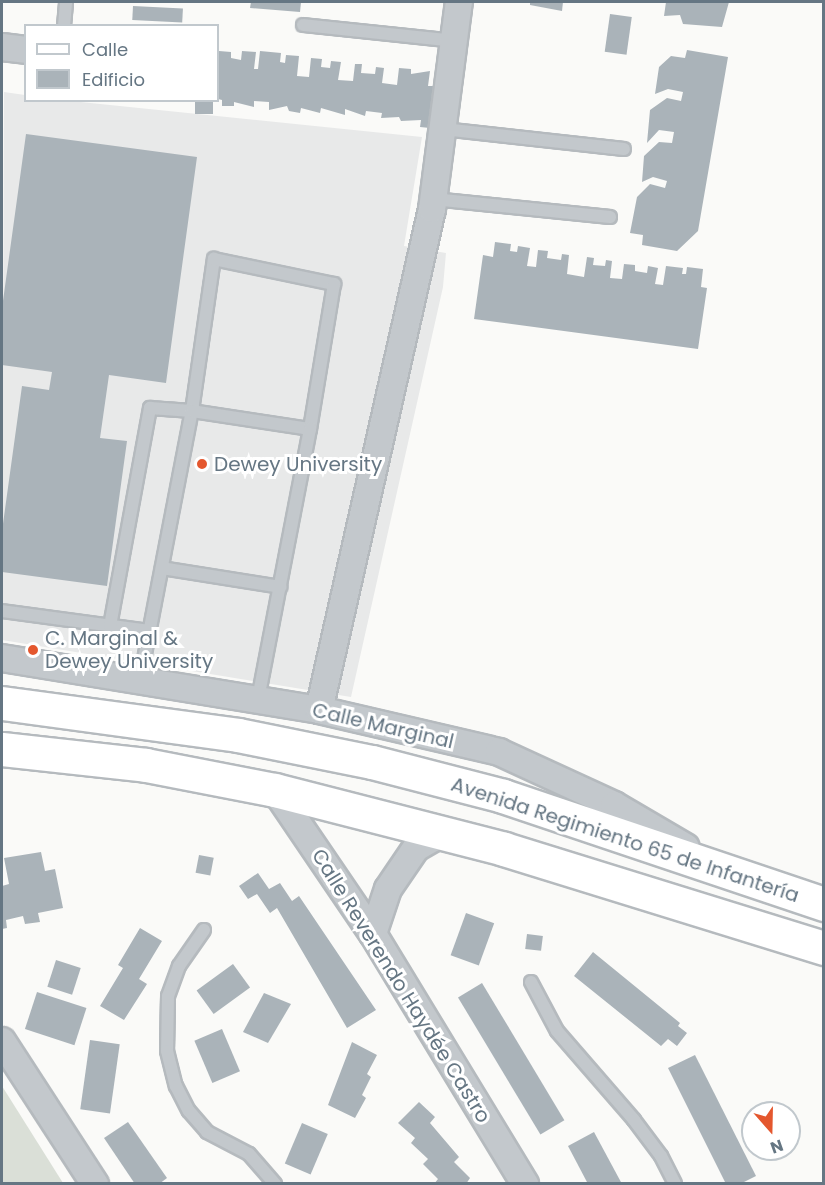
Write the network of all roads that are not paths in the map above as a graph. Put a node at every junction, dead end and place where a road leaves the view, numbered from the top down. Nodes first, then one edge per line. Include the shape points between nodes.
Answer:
1 (66, 2) edge
2 (459, 2) edge
3 (64, 24) edge
4 (303, 25) dead end
5 (454, 41) junction
6 (2, 47) edge
7 (24, 50) edge
8 (442, 129) junction
9 (624, 149) dead end
10 (433, 199) junction
11 (610, 217) dead end
12 (192, 411) junction
13 (310, 429) junction
14 (162, 568) junction
15 (280, 587) junction
16 (2, 611) edge
17 (110, 626) junction
18 (149, 631) junction
19 (2, 658) edge
20 (140, 680) junction
21 (258, 700) junction
22 (2, 703) edge
23 (319, 710) junction
24 (2, 749) edge
25 (275, 790) junction
26 (444, 832) junction
27 (737, 877) junction
28 (824, 904) edge
29 (204, 930) dead end
30 (373, 934) junction
31 (824, 948) edge
32 (531, 982) dead end
33 (2, 1041) edge
34 (95, 1184) edge
35 (275, 1184) edge
36 (525, 1184) edge
37 (675, 1184) edge

1 - 3 lane
2 - 5 street
4 - 5 lane
5 - 8 street
6 - 7 street
8 - 9 lane
8 - 10 street
10 - 11 lane
10 - 23 street
12 - 13 lane
12 - 13 lane via 214,259 333,284
12 - 14 lane
12 - 17 lane via 150,408
13 - 15 lane
14 - 15 lane
14 - 18 lane
15 - 21 lane
16 - 17 lane
17 - 18 lane
18 - 20 lane
19 - 20 street, Calle Marginal
20 - 21 street, Calle Marginal
21 - 23 street, Calle Marginal
22 - 27 main road, Avenida Regimiento 65 de Infantería via 238,735 372,762 503,796
23 - 27 street, Calle Marginal via 499,752 614,805
24 - 25 main road via 146,765
25 - 26 main road
25 - 30 street, Calle Reverendo Haydée Castro
26 - 30 street via 416,848 388,889
26 - 31 main road
27 - 28 main road, Avenida Regimiento 65 de Infantería
29 - 35 lane via 179,966 168,996 167,1052 176,1086 189,1111 207,1132 249,1154
30 - 36 street, Calle Reverendo Haydée Castro
32 - 37 lane via 557,1031 641,1129
33 - 34 street

